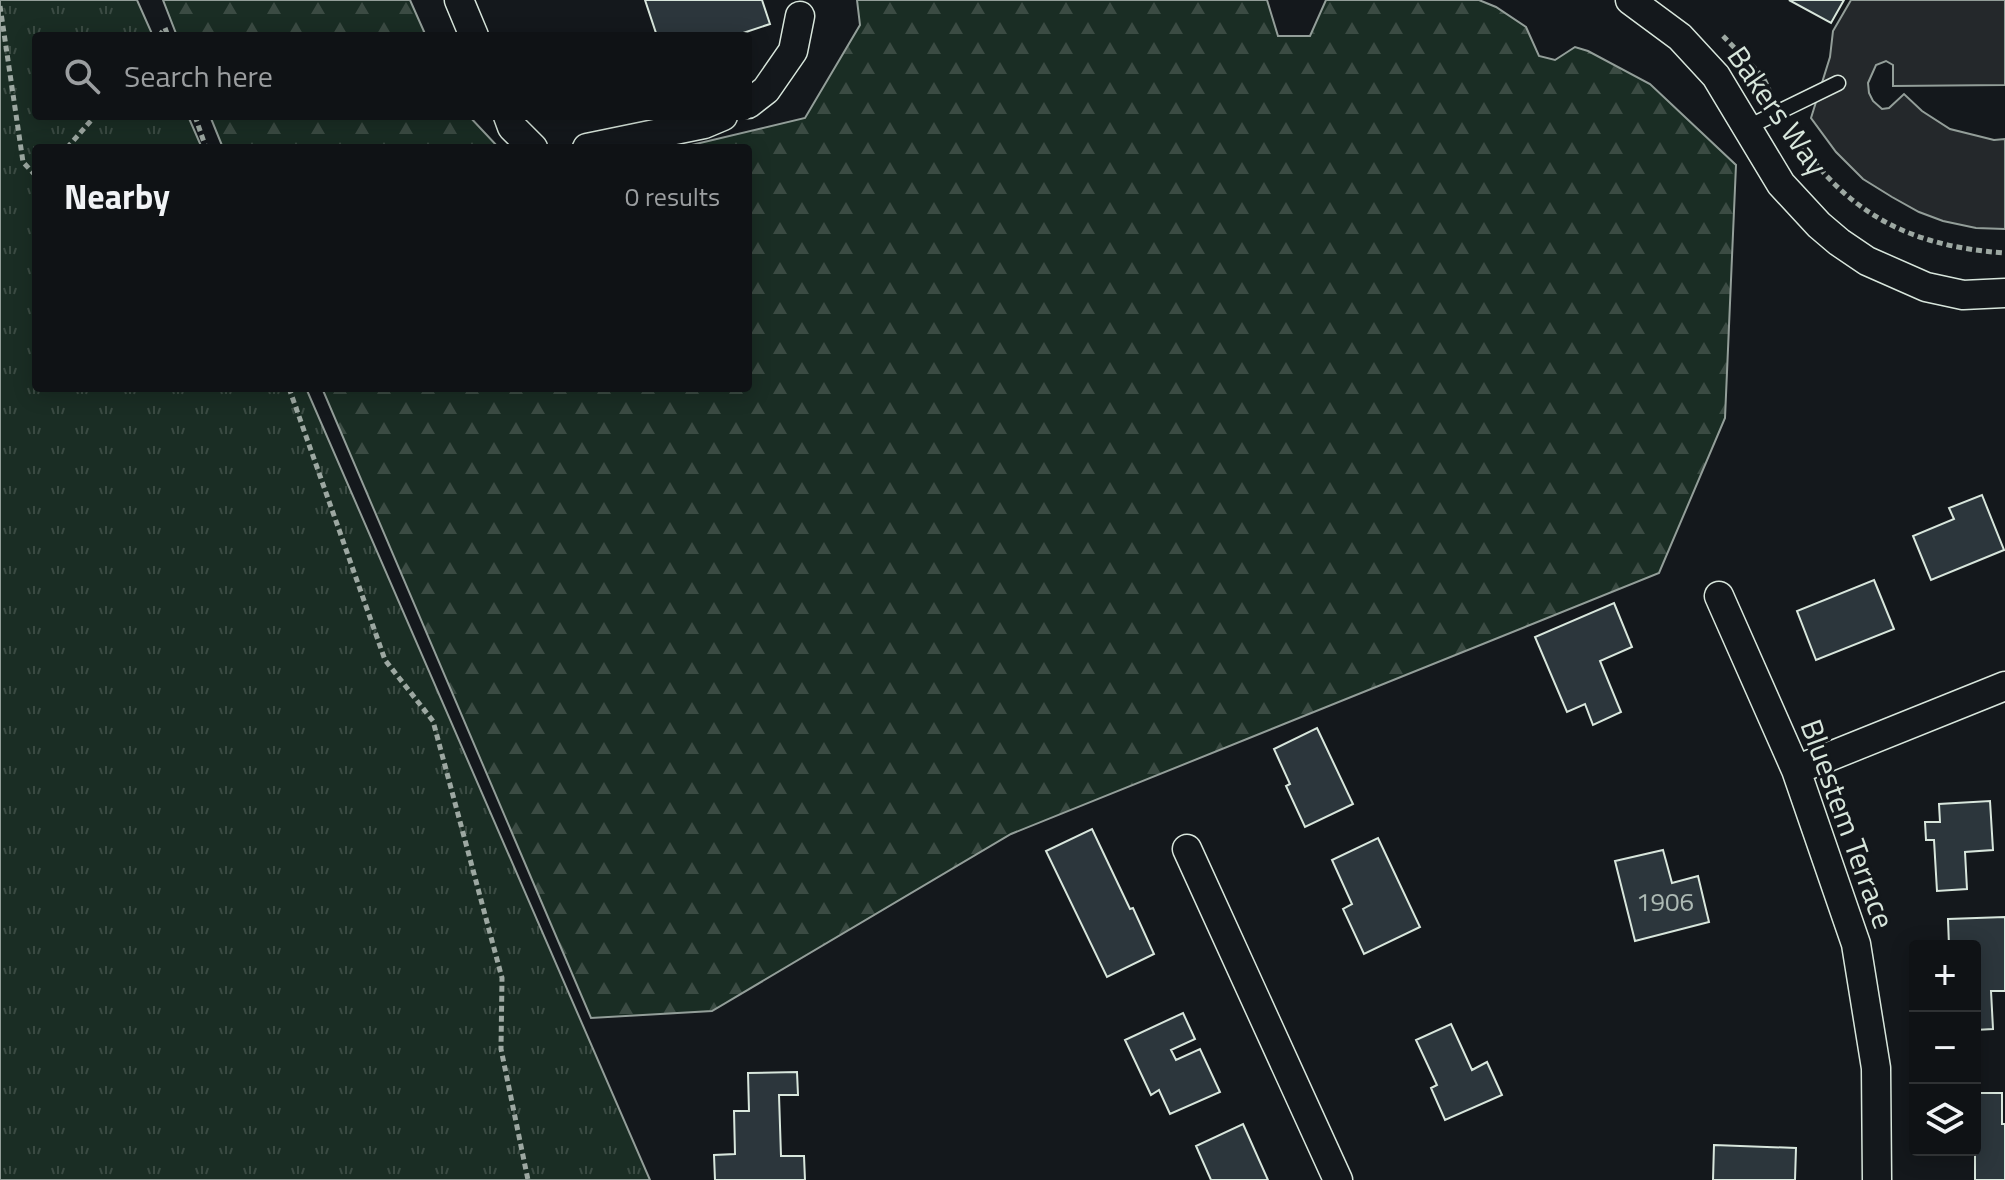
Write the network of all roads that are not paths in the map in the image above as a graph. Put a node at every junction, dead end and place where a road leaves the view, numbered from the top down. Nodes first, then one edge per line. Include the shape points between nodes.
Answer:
1 (459, 0) edge
2 (1630, 0) edge
3 (800, 16) dead end
4 (472, 32) edge
5 (1838, 83) dead end
6 (752, 101) edge
7 (509, 120) edge
8 (714, 120) edge
9 (1748, 127) junction
10 (529, 144) edge
11 (606, 144) edge
12 (2005, 293) edge
13 (1719, 596) dead end
14 (2005, 686) edge
15 (1796, 770) junction
16 (1187, 849) dead end
17 (1338, 1180) edge
18 (1877, 1180) edge

1 - 4 street
2 - 9 street, Bakers Way via 1680,37 1716,76
3 - 6 street via 793,51
5 - 9 lane
7 - 10 street
8 - 11 street
9 - 12 street, Bakers Way via 1781,184 1819,225 1867,261 1926,287 1963,295
13 - 15 street, Bluestem Terrace
14 - 15 street
15 - 18 street, Bluestem Terrace via 1856,944 1876,1068
16 - 17 street

